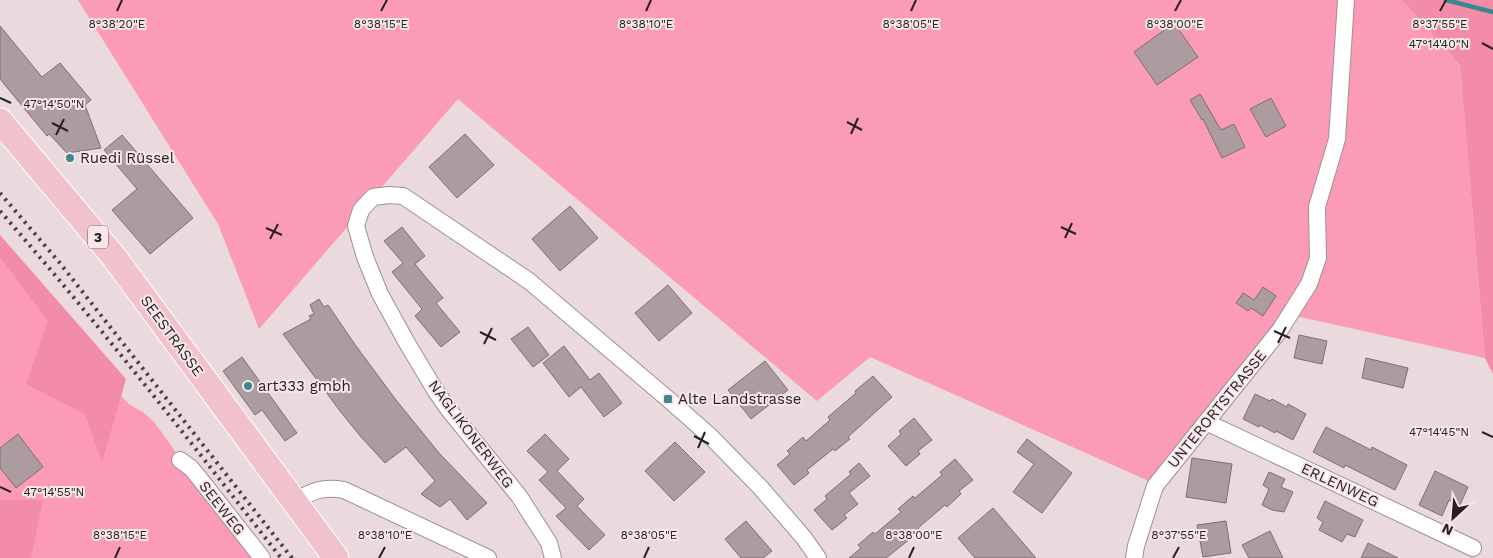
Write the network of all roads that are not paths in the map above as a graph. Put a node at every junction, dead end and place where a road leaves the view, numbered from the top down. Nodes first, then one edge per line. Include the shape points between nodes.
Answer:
1 (1346, 0) edge
2 (0, 121) edge
3 (1206, 422) junction
4 (180, 460) dead end
5 (294, 501) junction
6 (1473, 548) dead end
7 (262, 558) edge
8 (336, 558) edge
9 (488, 558) edge
10 (553, 558) edge
11 (818, 558) edge
12 (1134, 558) edge

1 - 3 street, UNTERORTSTRASSE via 1337,139 1316,207 1318,258 1309,284 1280,330
2 - 5 main road, SEESTRASSE / 3 via 114,258
3 - 6 street, ERLENWEG
3 - 12 street, UNTERORTSTRASSE via 1155,486
4 - 7 street, SEEWEG via 191,468
5 - 8 main road, SEESTRASSE / 3
5 - 9 street via 318,489 344,490
10 - 11 street, NAGLIKONERWEG via 549,543 518,496 435,390 380,294 356,226 361,210 373,197 402,196 529,281 710,436 760,487

